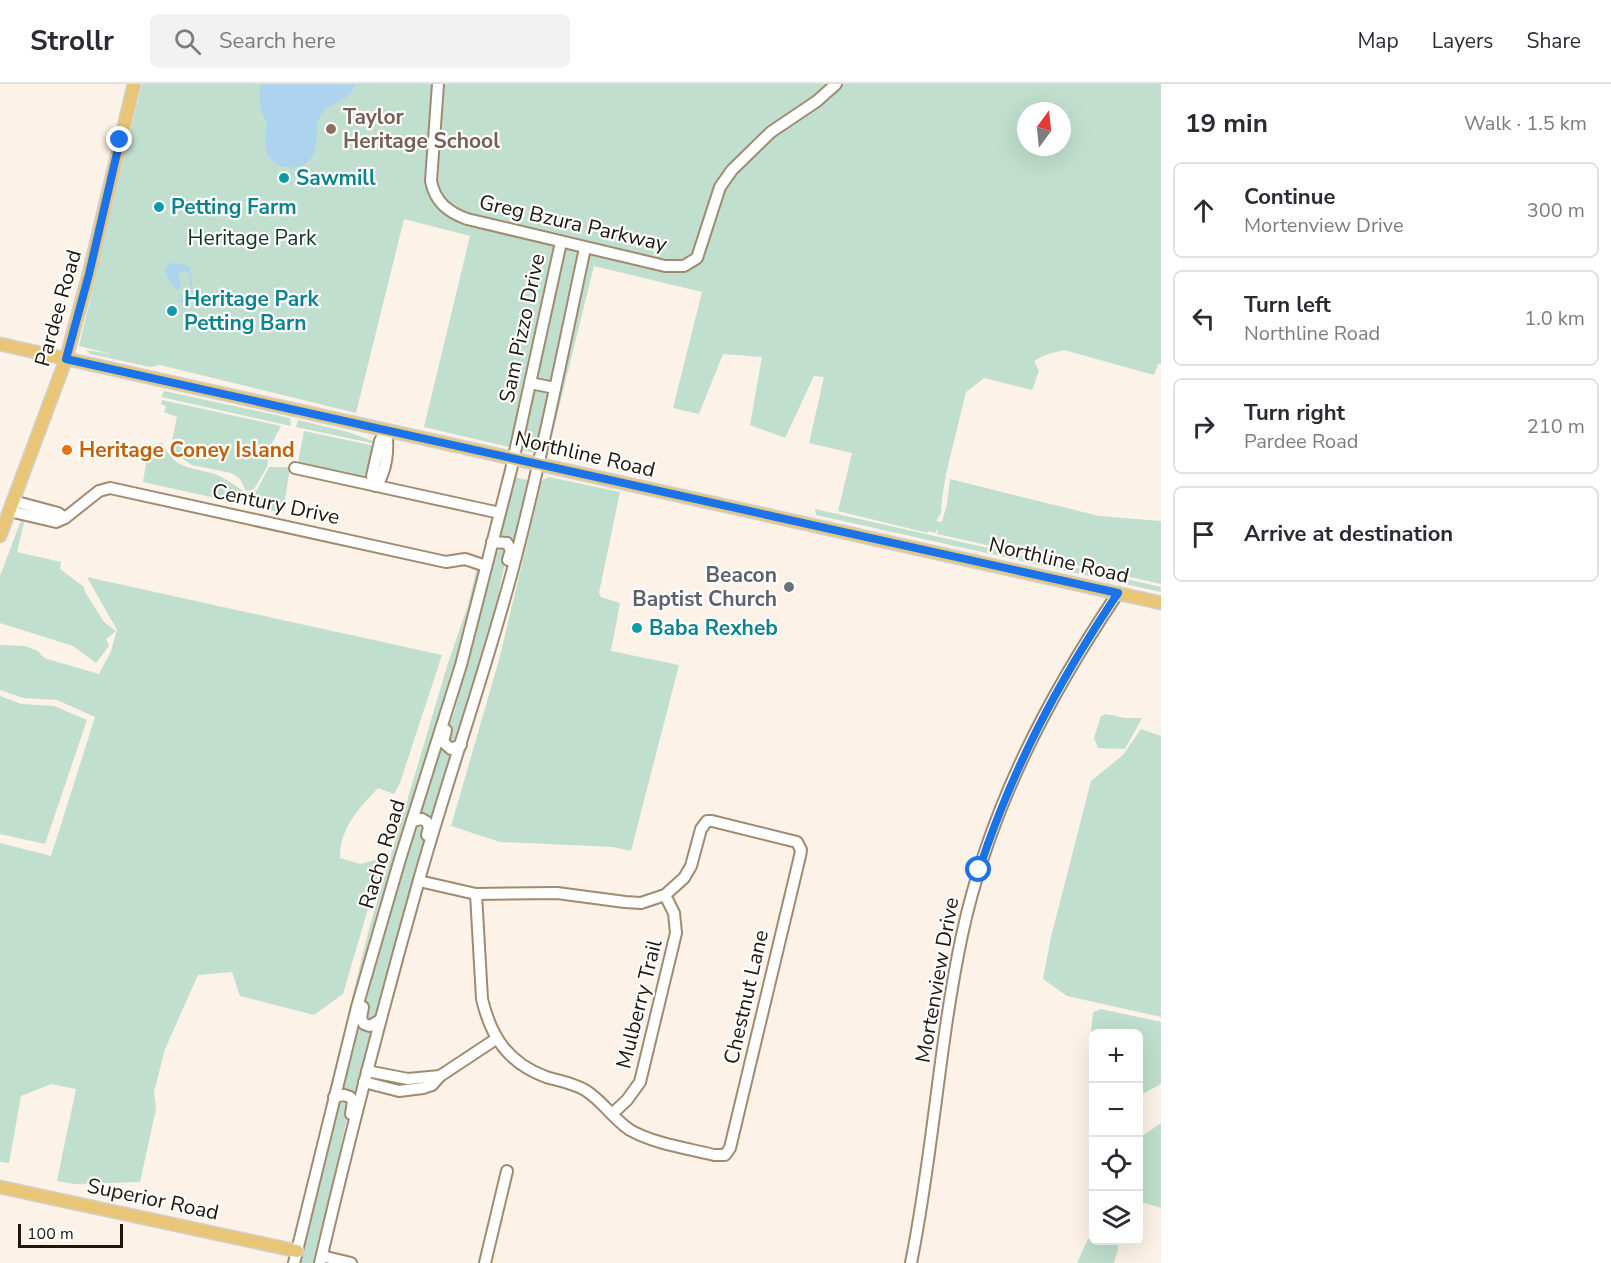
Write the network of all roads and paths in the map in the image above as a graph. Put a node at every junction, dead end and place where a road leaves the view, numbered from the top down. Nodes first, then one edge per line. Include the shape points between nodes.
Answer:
1 (134, 84) edge
2 (438, 84) edge
3 (836, 84) edge
4 (561, 242) junction
5 (585, 248) junction
6 (0, 344) edge
7 (66, 359) junction
8 (530, 383) junction
9 (555, 388) junction
10 (386, 430) junction
11 (514, 458) junction
12 (538, 464) junction
13 (295, 468) dead end
14 (376, 486) junction
15 (11, 506) junction
16 (500, 513) junction
17 (0, 536) edge
18 (492, 542) junction
19 (486, 566) junction
20 (1118, 593) junction
21 (1161, 603) edge
22 (496, 628) junction
23 (458, 674) junction
24 (461, 745) junction
25 (412, 821) junction
26 (419, 881) junction
27 (476, 894) junction
28 (665, 895) junction
29 (414, 900) junction
30 (375, 942) junction
31 (380, 1020) junction
32 (496, 1039) junction
33 (366, 1076) junction
34 (440, 1076) junction
35 (408, 1079) junction
36 (409, 1091) junction
37 (334, 1098) junction
38 (612, 1114) junction
39 (507, 1171) dead end
40 (342, 1173) junction
41 (0, 1187) edge
42 (296, 1257) edge
43 (321, 1259) edge
44 (351, 1263) edge
45 (485, 1263) edge
46 (911, 1263) edge

1 - 7 main road, Pardee Road
2 - 4 street, Greg Bzura Parkway via 431,171 439,201 450,212 467,219
3 - 5 street, Greg Bzura Parkway via 771,132 732,170 720,187 697,258 684,266 665,266
4 - 5 street, Greg Bzura Parkway
4 - 8 street, Sam Pizzo Drive
5 - 9 street
6 - 7 main road, Northline Road
7 - 10 main road, Northline Road
7 - 15 main road, Pardee Road
8 - 9 street
8 - 11 street, Sam Pizzo Drive
9 - 12 street
10 - 11 main road, Northline Road
10 - 14 street via 372,476
11 - 12 main road, Northline Road
11 - 16 street, Racho Road
12 - 20 main road, Northline Road
12 - 22 street, Racho Road
13 - 14 street
14 - 16 street
15 - 17 main road, Pardee Road
15 - 19 street, Century Drive via 58,513 65,518 99,491 110,488 446,562 465,559
16 - 18 street, Racho Road
18 - 19 street, Racho Road
18 - 22 street via 507,543 511,550
19 - 23 street, Racho Road
20 - 21 main road, Northline Road
20 - 46 street, Mortenview Drive via 1072,663 1033,734 1001,806 979,870 954,977
22 - 24 street, Racho Road
23 - 24 street via 443,742 451,749
23 - 25 street, Racho Road
24 - 26 street, Racho Road
25 - 29 street via 422,819 429,828 419,860
25 - 30 street, Racho Road
26 - 27 street
26 - 29 street, Racho Road
27 - 28 street via 556,893 641,903
27 - 32 street via 482,999
28 - 38 street, Mulberry Trail via 674,913 676,933 645,1064 635,1090
28 - 38 street, Chestnut Lane via 691,866 707,821 793,840 800,846 730,1148 725,1155 714,1155 648,1138
29 - 31 street, Racho Road
30 - 31 street via 361,1018 370,1026
30 - 37 street, Racho Road
31 - 33 street, Racho Road
32 - 34 street
32 - 38 street via 526,1067 580,1087
33 - 35 street
33 - 36 street via 392,1089
33 - 40 street, Racho Road
34 - 35 street
34 - 36 street via 432,1085
35 - 36 street
37 - 40 street via 344,1095 353,1101
37 - 42 street, Racho Road
39 - 45 street
40 - 43 street, Racho Road
41 - 42 main road, Superior Road
43 - 44 street

